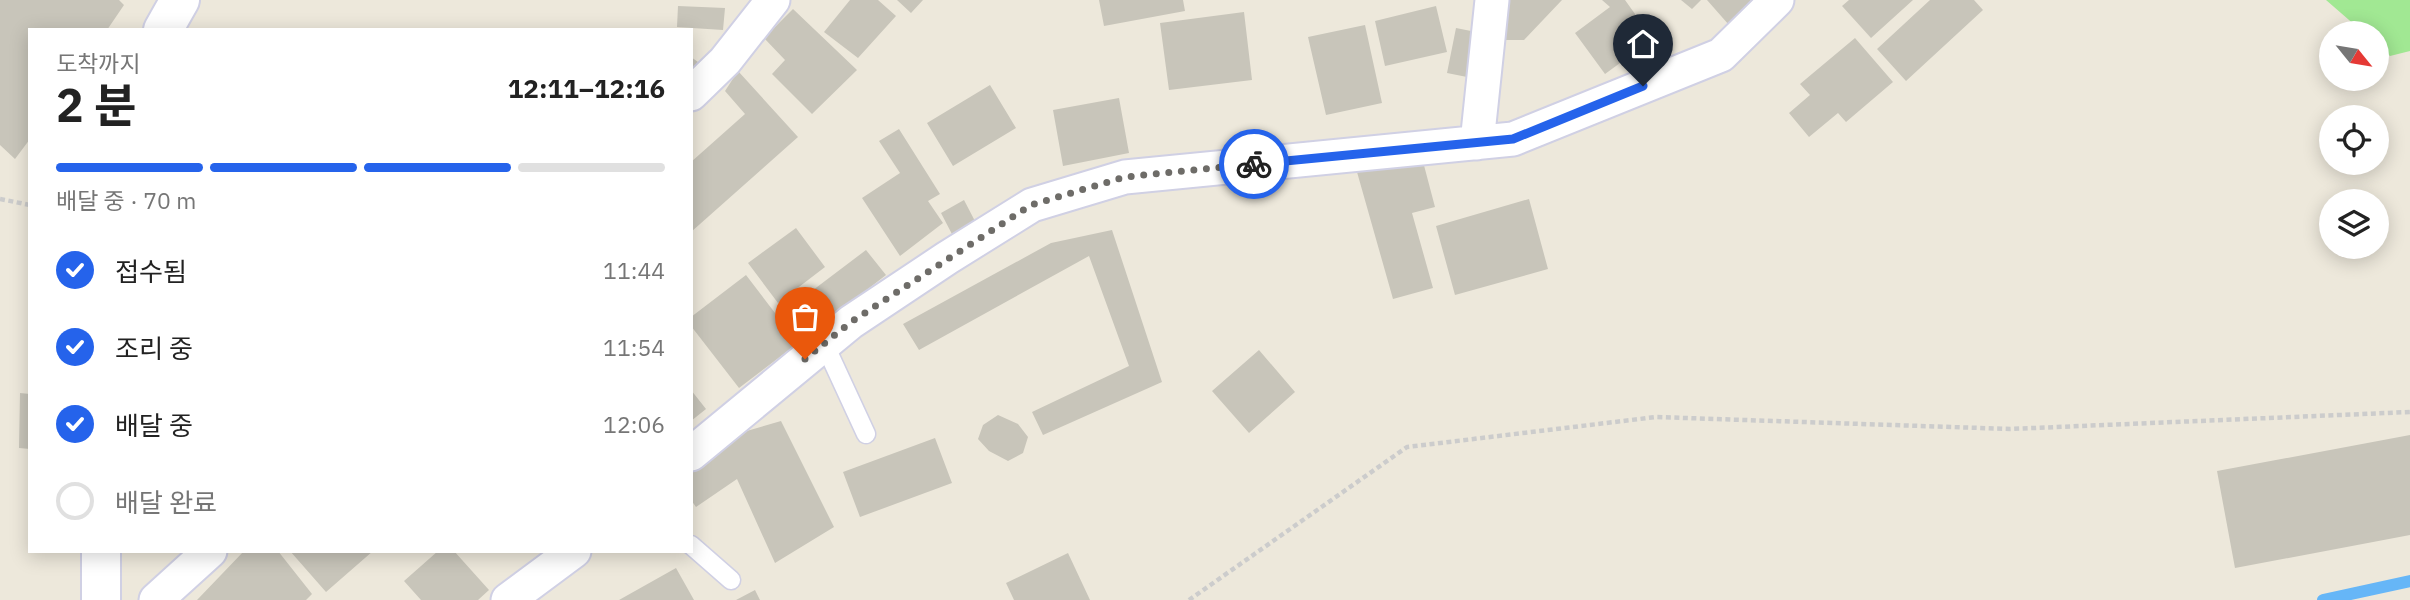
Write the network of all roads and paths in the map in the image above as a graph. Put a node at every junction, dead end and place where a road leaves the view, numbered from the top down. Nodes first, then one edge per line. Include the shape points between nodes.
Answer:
1 (180, 0) edge
2 (773, 0) edge
3 (1492, 0) edge
4 (1777, 0) edge
5 (164, 28) edge
6 (693, 92) edge
7 (1477, 142) junction
8 (0, 199) edge
9 (28, 205) edge
10 (824, 343) junction
11 (2410, 412) edge
12 (866, 434) dead end
13 (693, 452) edge
14 (693, 547) edge
15 (101, 553) edge
16 (208, 553) edge
17 (571, 553) edge
18 (731, 580) dead end
19 (101, 600) edge
20 (156, 600) edge
21 (508, 600) edge
22 (1189, 600) edge

1 - 5 main road
2 - 6 street via 725,61
3 - 7 street
4 - 7 street via 1721,55 1513,139
7 - 10 street via 1125,177 1031,205
8 - 9 path
10 - 12 lane
10 - 13 street
11 - 22 path via 2010,429 1656,417 1407,447
14 - 18 lane
15 - 19 main road
16 - 20 street
17 - 21 street

